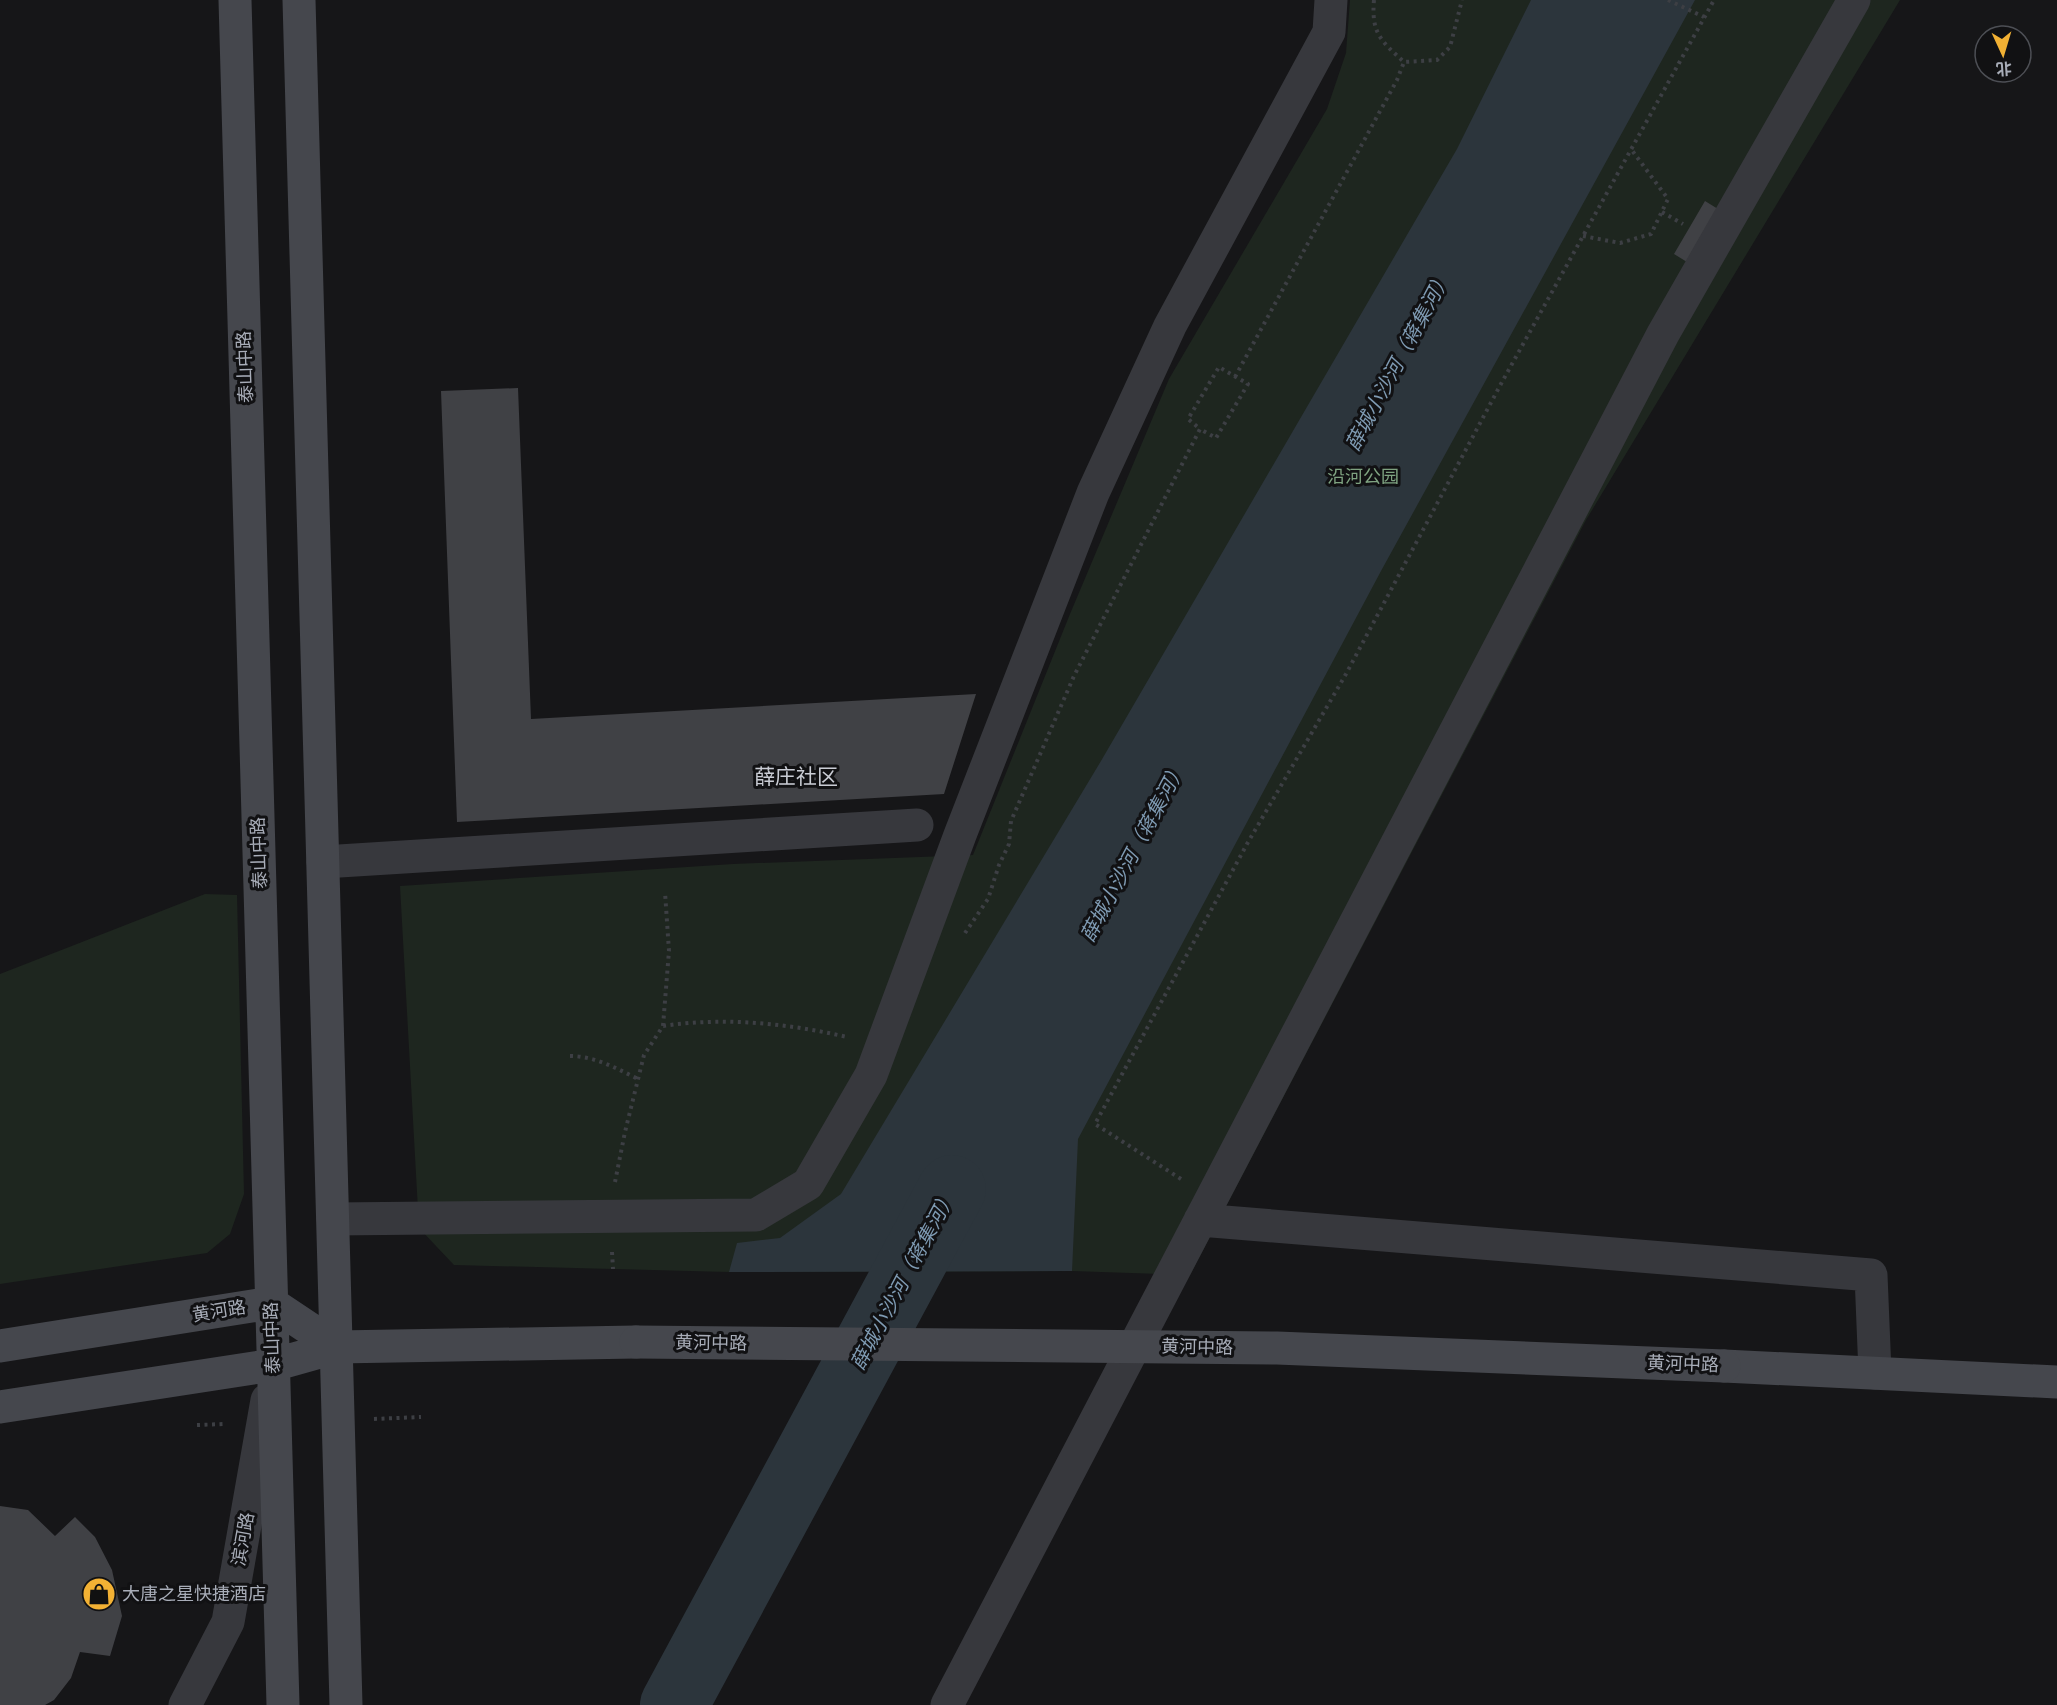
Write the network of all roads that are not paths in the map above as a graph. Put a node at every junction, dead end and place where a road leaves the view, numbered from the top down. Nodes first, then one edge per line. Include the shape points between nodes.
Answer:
1 (235, 0) edge
2 (299, 0) edge
3 (1331, 0) edge
4 (1854, 0) edge
5 (917, 825) dead end
6 (323, 861) junction
7 (333, 1219) junction
8 (1200, 1220) junction
9 (271, 1303) junction
10 (0, 1346) edge
11 (336, 1347) junction
12 (273, 1365) junction
13 (1875, 1373) junction
14 (2057, 1382) edge
15 (0, 1407) edge
16 (185, 1705) edge
17 (282, 1705) edge
18 (346, 1705) edge
19 (947, 1705) edge

1 - 9 main road, 泰山中路
2 - 6 main road
3 - 7 street via 1329,32 1170,326 1093,493 871,1075 808,1184 756,1215
4 - 8 street via 1663,334
5 - 6 street
6 - 7 main road
7 - 11 main road
8 - 13 street via 1871,1275
8 - 19 street
9 - 10 main road, 黄河路
9 - 11 main road, 黄河路
9 - 12 main road, 泰山中路
11 - 12 main road
11 - 13 main road, 黄河中路, bridge via 636,1342 1277,1348
11 - 18 main road
12 - 15 main road
12 - 16 street, 滨河路 via 228,1622
12 - 17 main road, 泰山中路
13 - 14 main road, 黄河中路

